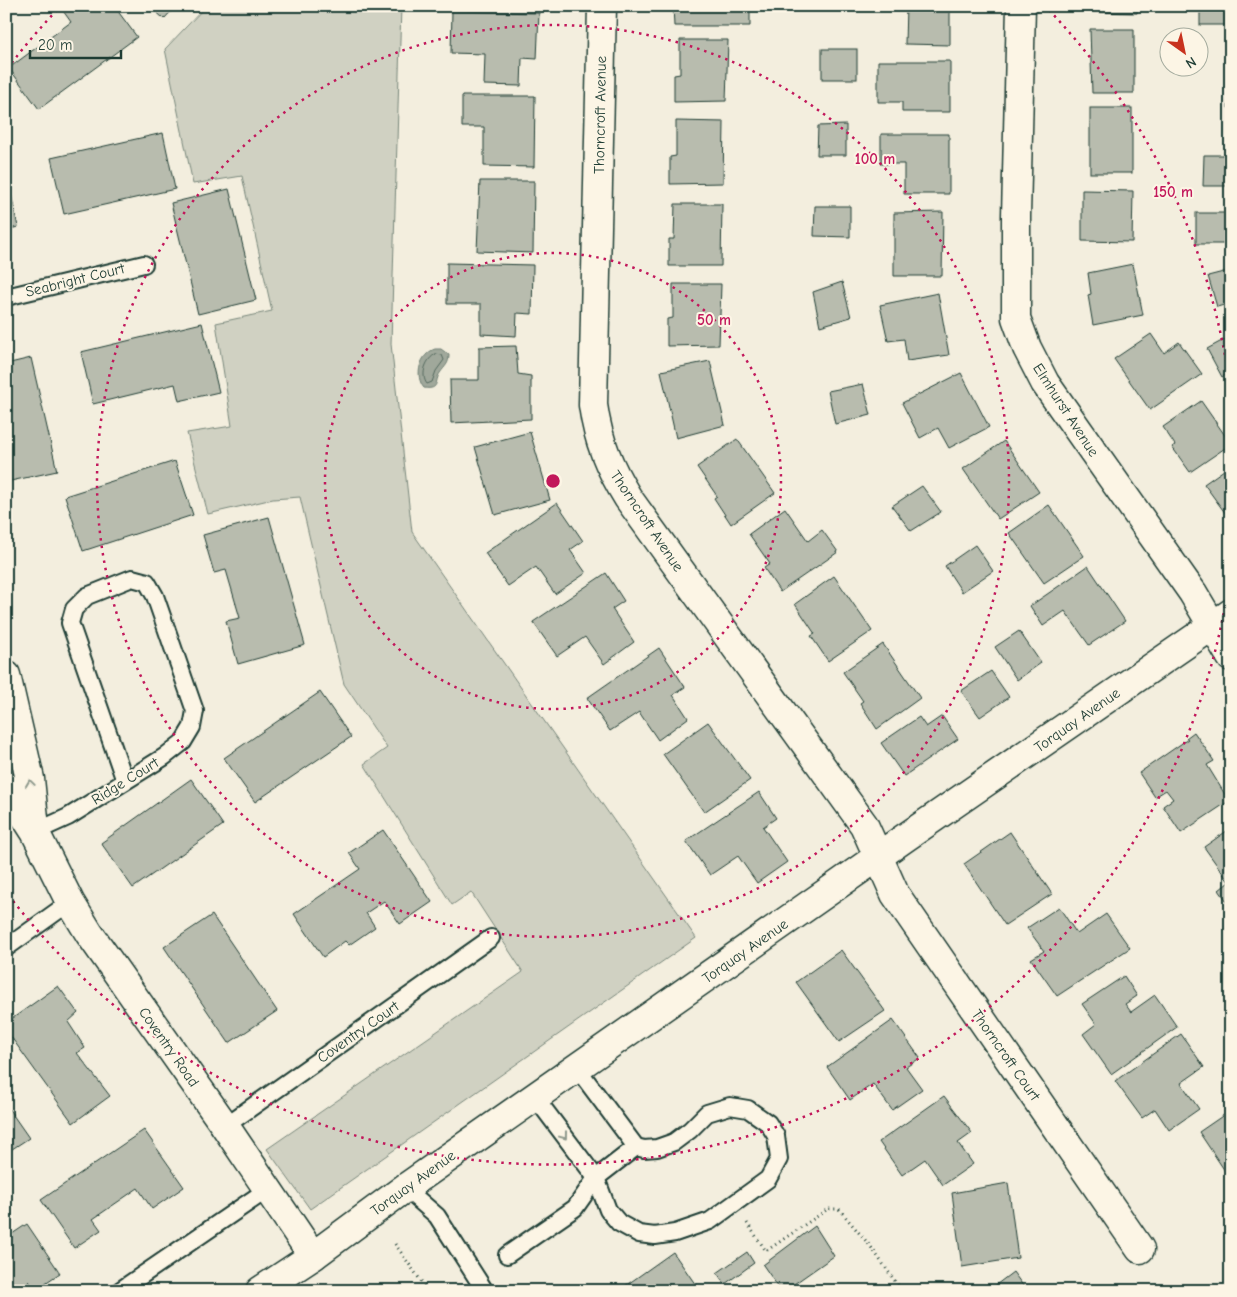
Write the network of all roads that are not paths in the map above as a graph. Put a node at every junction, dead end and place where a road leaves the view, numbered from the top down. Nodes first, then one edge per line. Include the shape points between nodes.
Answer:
1 (602, 6) edge
2 (1021, 6) edge
3 (144, 264) dead end
4 (6, 297) edge
5 (1222, 619) edge
6 (1231, 657) edge
7 (6, 675) edge
8 (125, 782) junction
9 (6, 787) edge
10 (35, 832) junction
11 (878, 858) junction
12 (70, 902) junction
13 (491, 938) dead end
14 (6, 948) edge
15 (576, 1068) junction
16 (535, 1097) junction
17 (225, 1126) junction
18 (636, 1147) junction
19 (596, 1178) junction
20 (405, 1188) junction
21 (268, 1189) junction
22 (1140, 1250) dead end
23 (506, 1255) dead end
24 (313, 1256) junction
25 (119, 1291) edge
26 (260, 1291) edge
27 (484, 1291) edge

1 - 11 street, Thorncroft Avenue via 593,405 599,438 614,475 628,498 864,825
2 - 5 street, Elmhurst Avenue via 1016,318 1045,383 1193,593
3 - 4 lane, Seabright Court
5 - 6 street, Elmhurst Avenue
5 - 11 street, Torquay Avenue
10 -> 7 street, Coventry Road via 30,779
8 - 8 lane, Ridge Court via 183,742 192,727 195,711 155,596 147,582 132,578 88,596 74,609 70,623
8 - 10 lane, Ridge Court via 68,817
9 - 10 street, Coventry Road
10 - 12 street, Coventry Road
11 - 15 street, Torquay Avenue
11 - 22 street, Thorncroft Court via 895,894
12 - 14 lane
12 - 17 street, Coventry Road via 89,934
13 - 17 lane, Coventry Court
15 - 16 street, Torquay Avenue
15 - 18 lane
16 -> 19 lane
16 - 20 street, Torquay Avenue
17 - 21 street, Coventry Road
18 - 19 lane
18 - 19 lane via 657,1148 674,1142 707,1113 730,1106 748,1110 768,1123 776,1136 779,1159 768,1179 710,1221 655,1236 639,1234 619,1223 608,1210
19 - 23 lane via 575,1208
20 - 24 street, Torquay Avenue
20 - 27 lane via 436,1216
21 - 24 street, Coventry Road
21 - 25 lane
24 - 26 street, Torquay Avenue

